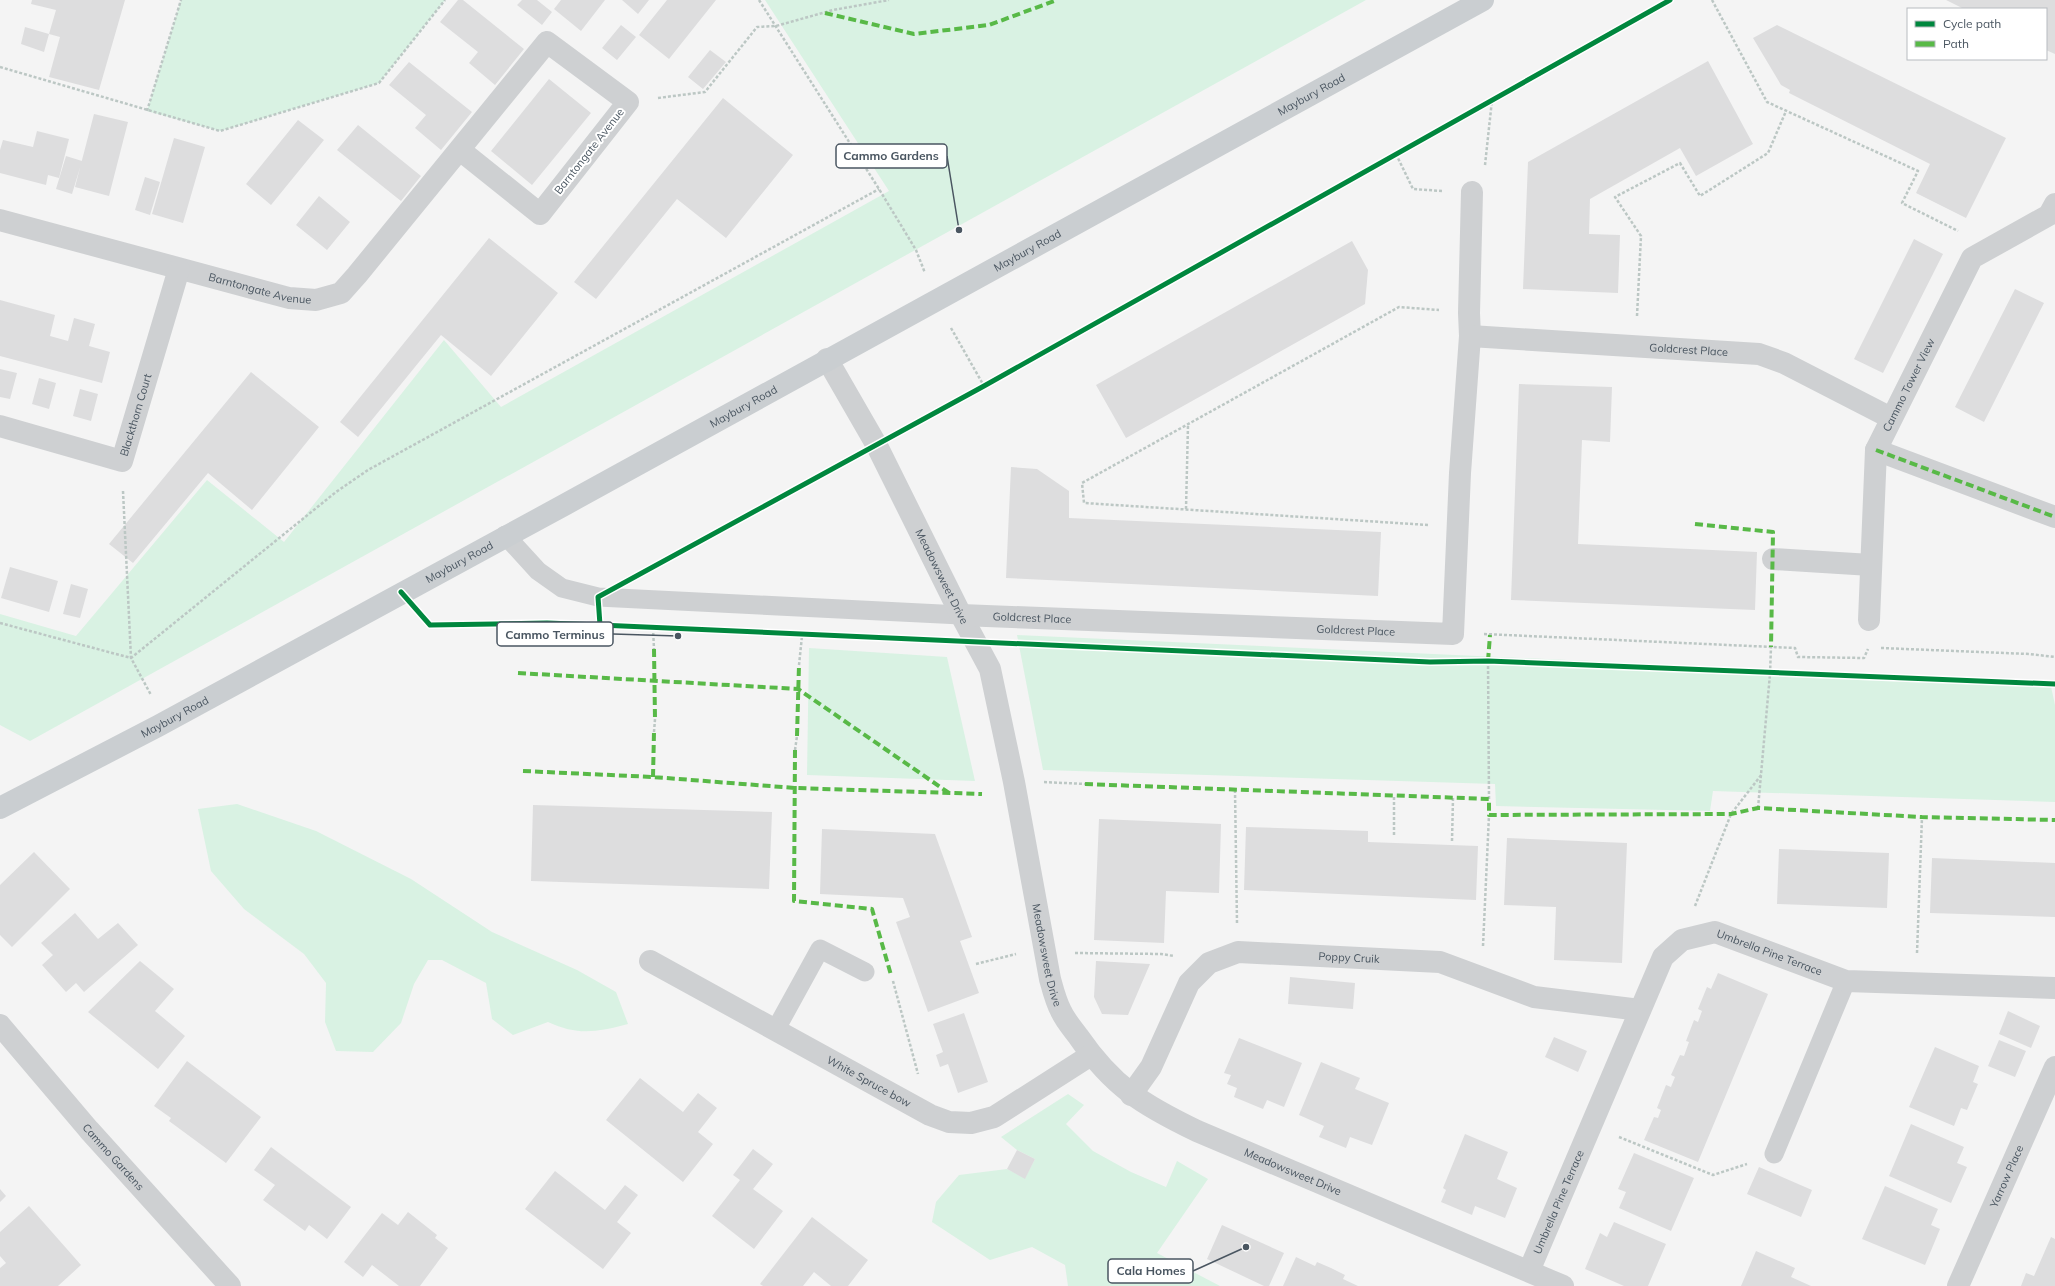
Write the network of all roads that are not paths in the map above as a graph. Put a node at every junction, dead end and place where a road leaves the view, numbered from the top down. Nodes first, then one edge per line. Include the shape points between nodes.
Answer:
1 (1484, 0) edge
2 (460, 150) junction
3 (1472, 192) dead end
4 (2055, 204) edge
5 (0, 220) edge
6 (179, 269) junction
7 (1470, 336) junction
8 (827, 359) junction
9 (1891, 418) junction
10 (0, 426) edge
11 (1876, 450) junction
12 (2055, 517) edge
13 (505, 535) junction
14 (1773, 559) dead end
15 (1871, 565) junction
16 (961, 615) junction
17 (1869, 620) dead end
18 (0, 808) edge
19 (650, 961) dead end
20 (865, 972) road end
21 (1846, 981) junction
22 (2055, 988) edge
23 (1640, 1010) junction
24 (0, 1025) edge
25 (776, 1029) junction
26 (1091, 1055) junction
27 (2055, 1067) edge
28 (1130, 1095) junction
29 (1774, 1154) road end
30 (1529, 1271) junction
31 (230, 1286) edge
32 (1563, 1286) edge
33 (1958, 1286) edge

1 - 8 main road, Maybury Road
2 - 2 street, Barntongate Avenue via 547,42 628,102 540,214
2 - 6 street, Barntongate Avenue via 341,293 316,300 289,298
3 - 7 street
4 - 9 street, Cammo Tower View via 2049,215 1972,258
5 - 6 street, Barntongate Avenue
6 - 10 street, Blackthorn Court via 122,461
7 - 9 street, Goldcrest Place via 1759,354 1784,363
7 - 16 street, Goldcrest Place via 1460,474 1453,634
8 - 13 main road, Maybury Road
8 - 16 street, Meadowsweet Drive via 876,444
9 - 11 street, Cammo Tower View
11 - 12 street
11 - 15 street, Cammo Tower View
13 - 16 lane via 538,572 562,588 598,597
13 - 18 main road, Maybury Road via 158,726
14 - 15 street
15 - 17 street, Cammo Tower View
16 - 26 street, Meadowsweet Drive via 990,669 1014,782 1050,979 1060,1011
19 - 25 street, White Spruce bow
20 - 25 lane via 820,948
21 - 22 street, Umbrella Pine Terrace
21 - 23 street, Umbrella Pine Terrace via 1715,932 1682,940 1663,957
21 - 29 lane
23 - 28 street, Poppy Cruik via 1534,997 1440,962 1238,952 1209,962 1189,983 1151,1067
23 - 30 street, Umbrella Pine Terrace
24 - 31 street, Cammo Gardens via 89,1130
25 - 26 street, White Spruce bow via 930,1115 949,1122 971,1123 994,1117
26 - 28 street, Meadowsweet Drive
27 - 33 street, Yarrow Place
28 - 30 street, Meadowsweet Drive via 1197,1131
30 - 32 street, Meadowsweet Drive

